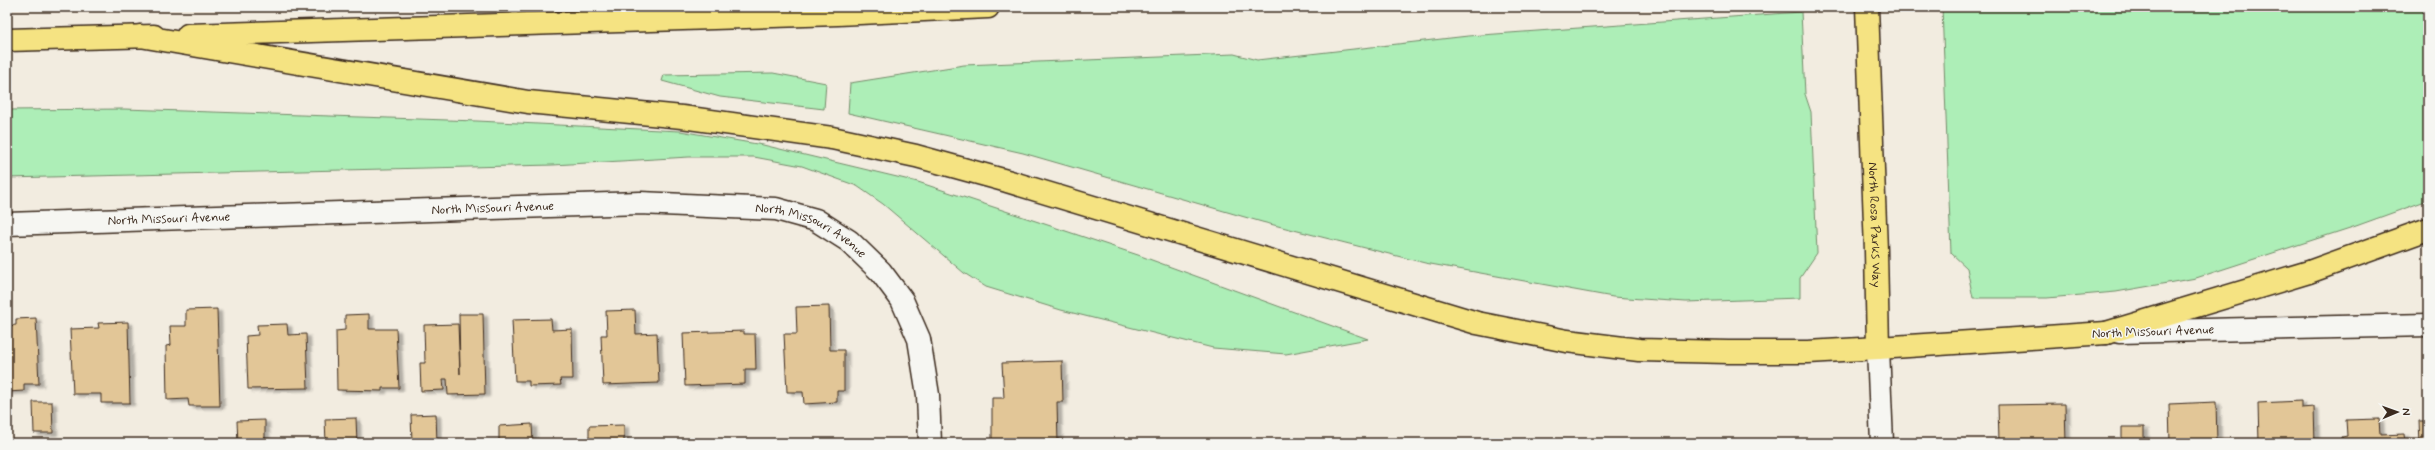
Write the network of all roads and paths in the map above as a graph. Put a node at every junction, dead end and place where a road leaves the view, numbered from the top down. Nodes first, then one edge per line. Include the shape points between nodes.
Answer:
1 (988, 7) edge
2 (1867, 7) edge
3 (140, 36) junction
4 (7, 40) edge
5 (7, 224) edge
6 (2428, 229) edge
7 (2428, 324) edge
8 (2106, 333) junction
9 (1878, 348) junction
10 (930, 443) edge
11 (1882, 443) edge

1 - 3 main road
2 - 9 main road, North Rosa Parks Way
3 - 4 main road
3 - 9 main road, North Missouri Avenue via 528,102 682,118 832,138 1007,180 1477,323 1567,341 1639,350 1808,352
5 - 10 street, North Missouri Avenue via 640,203 776,209 816,220 849,240 881,272 902,300 919,339 928,395
6 - 8 main road via 2309,272
7 - 8 street, North Missouri Avenue
8 - 9 main road, North Missouri Avenue
9 - 11 street, North Rosa Parks Way

